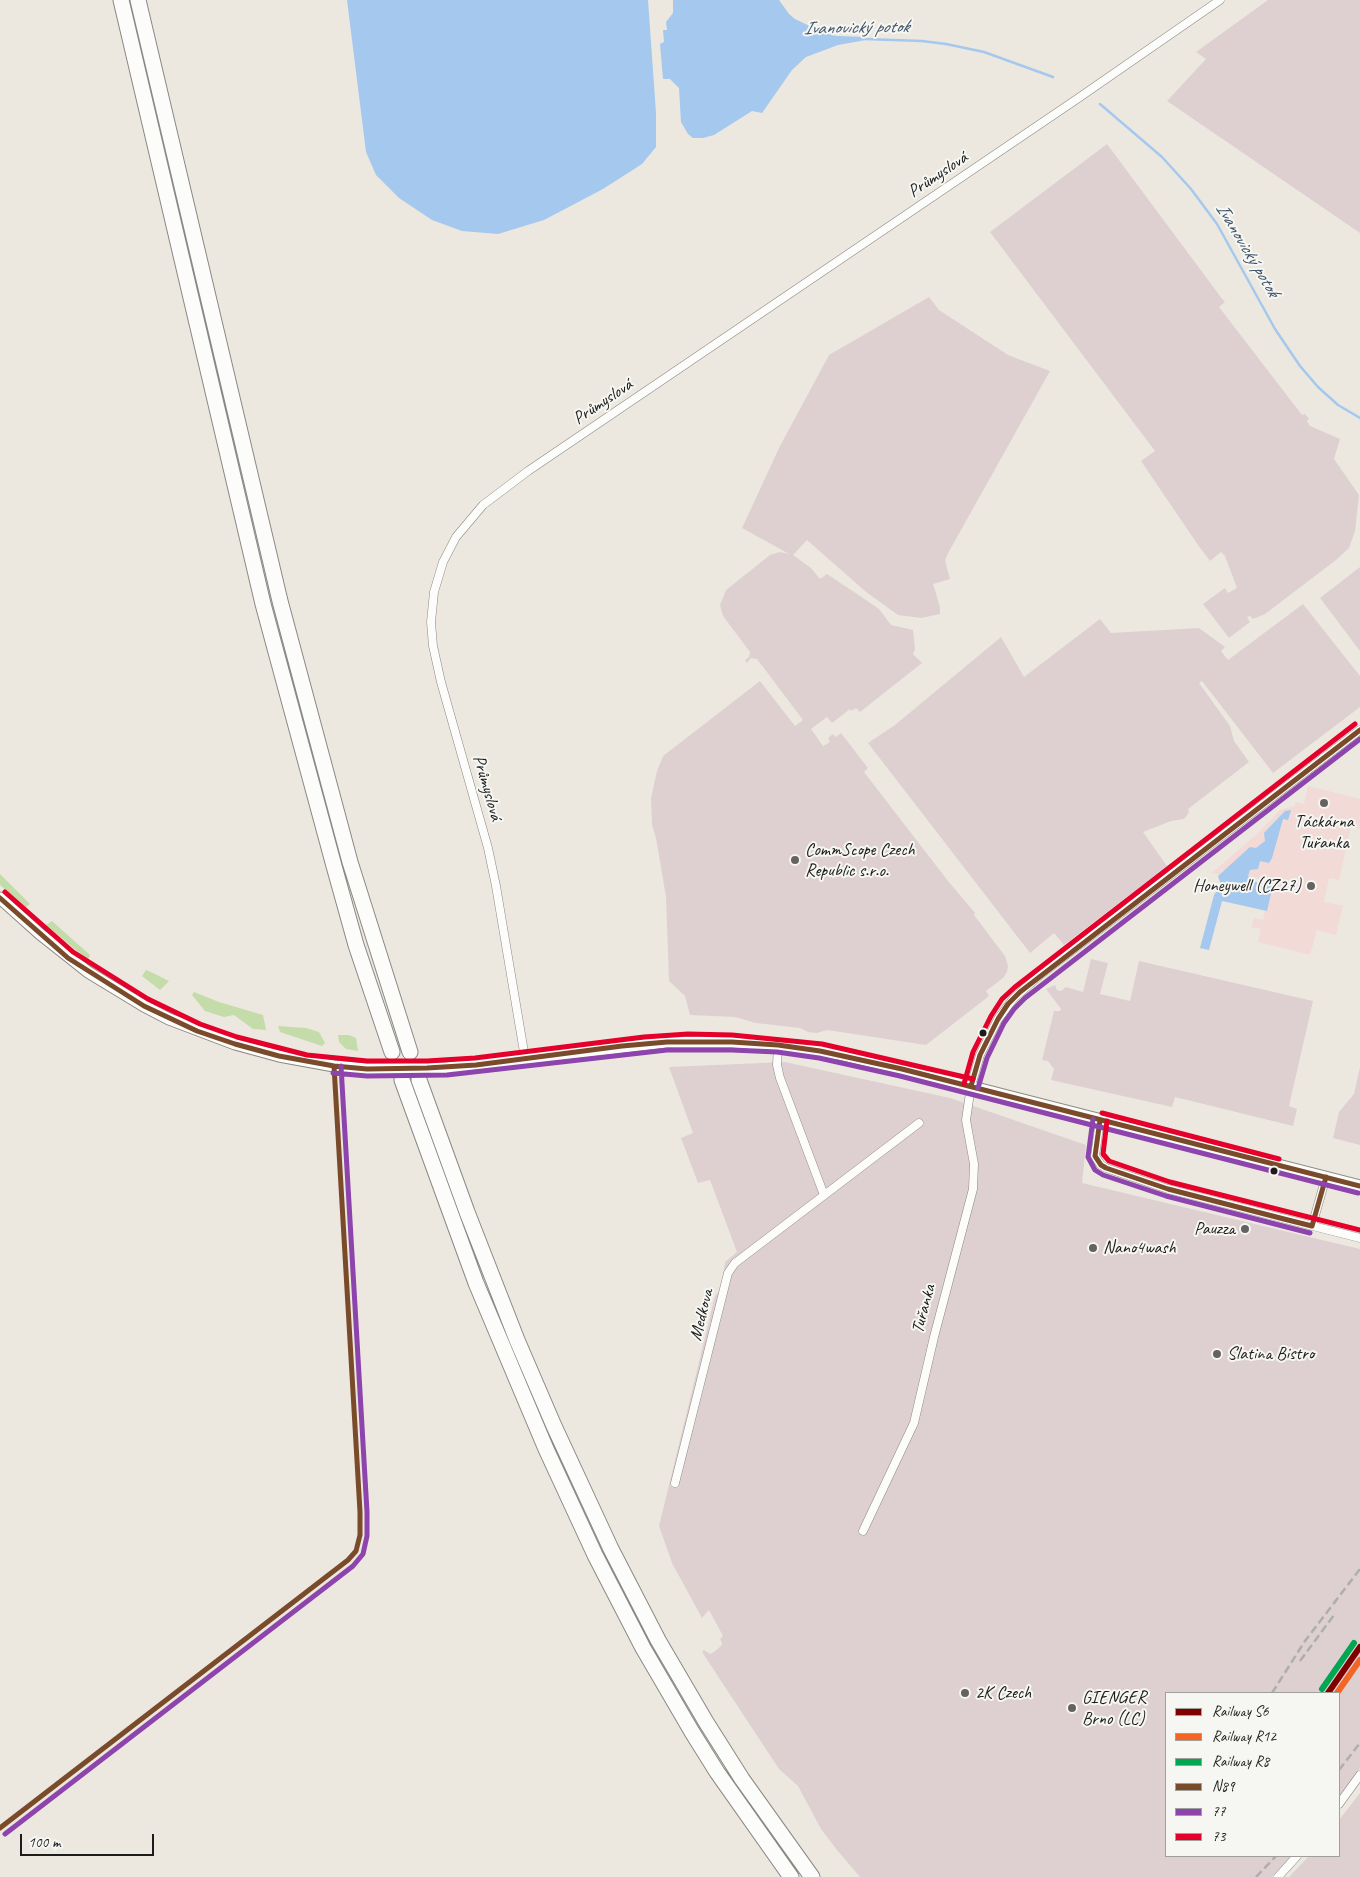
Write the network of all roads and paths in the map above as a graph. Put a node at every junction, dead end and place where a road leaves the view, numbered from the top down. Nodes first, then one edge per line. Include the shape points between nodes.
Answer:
1 (113, 0) edge
2 (121, 0) edge
3 (138, 0) edge
4 (1220, 0) edge
5 (152, 128) junction
6 (1360, 730) edge
7 (0, 898) edge
8 (778, 1046) junction
9 (392, 1052) dead end
10 (410, 1052) dead end
11 (525, 1058) junction
12 (402, 1080) dead end
13 (420, 1080) dead end
14 (971, 1086) junction
15 (1100, 1120) junction
16 (919, 1122) dead end
17 (1326, 1177) junction
18 (1360, 1186) edge
19 (824, 1195) junction
20 (1312, 1226) junction
21 (1360, 1238) edge
22 (675, 1483) dead end
23 (863, 1531) dead end
24 (1360, 1776) edge
25 (1340, 1803) edge
26 (1296, 1857) edge
27 (791, 1877) edge
28 (812, 1877) edge
29 (1278, 1877) edge

1 - 5 highway via 133,80
2 - 5 highway
3 - 10 highway via 280,602 350,862
4 - 11 street, Průmyslová via 528,471 466,522 440,568 431,622 433,646 492,867 507,939
5 - 9 highway via 268,623 356,945
6 - 14 street, Tuřanka via 1020,992 998,1019 980,1055
7 - 11 street, bridge via 82,967 126,996 169,1019 235,1044 278,1056 368,1069 446,1068
8 - 11 street via 667,1042
8 - 14 street via 838,1054
8 - 19 street via 780,1078
12 - 27 highway via 479,1292 595,1555 643,1648 692,1732
13 - 28 highway via 517,1340 611,1549 658,1640 706,1722
14 - 15 street
14 - 23 street, Tuřanka via 966,1120 974,1164 973,1189 914,1423
15 - 17 street
15 - 20 street via 1095,1156 1106,1168 1168,1189
16 - 19 street, Medkova
17 - 18 street
17 - 20 street
19 - 22 street, Medkova via 735,1263 728,1273
20 - 21 street
24 - 25 street
26 - 29 street

